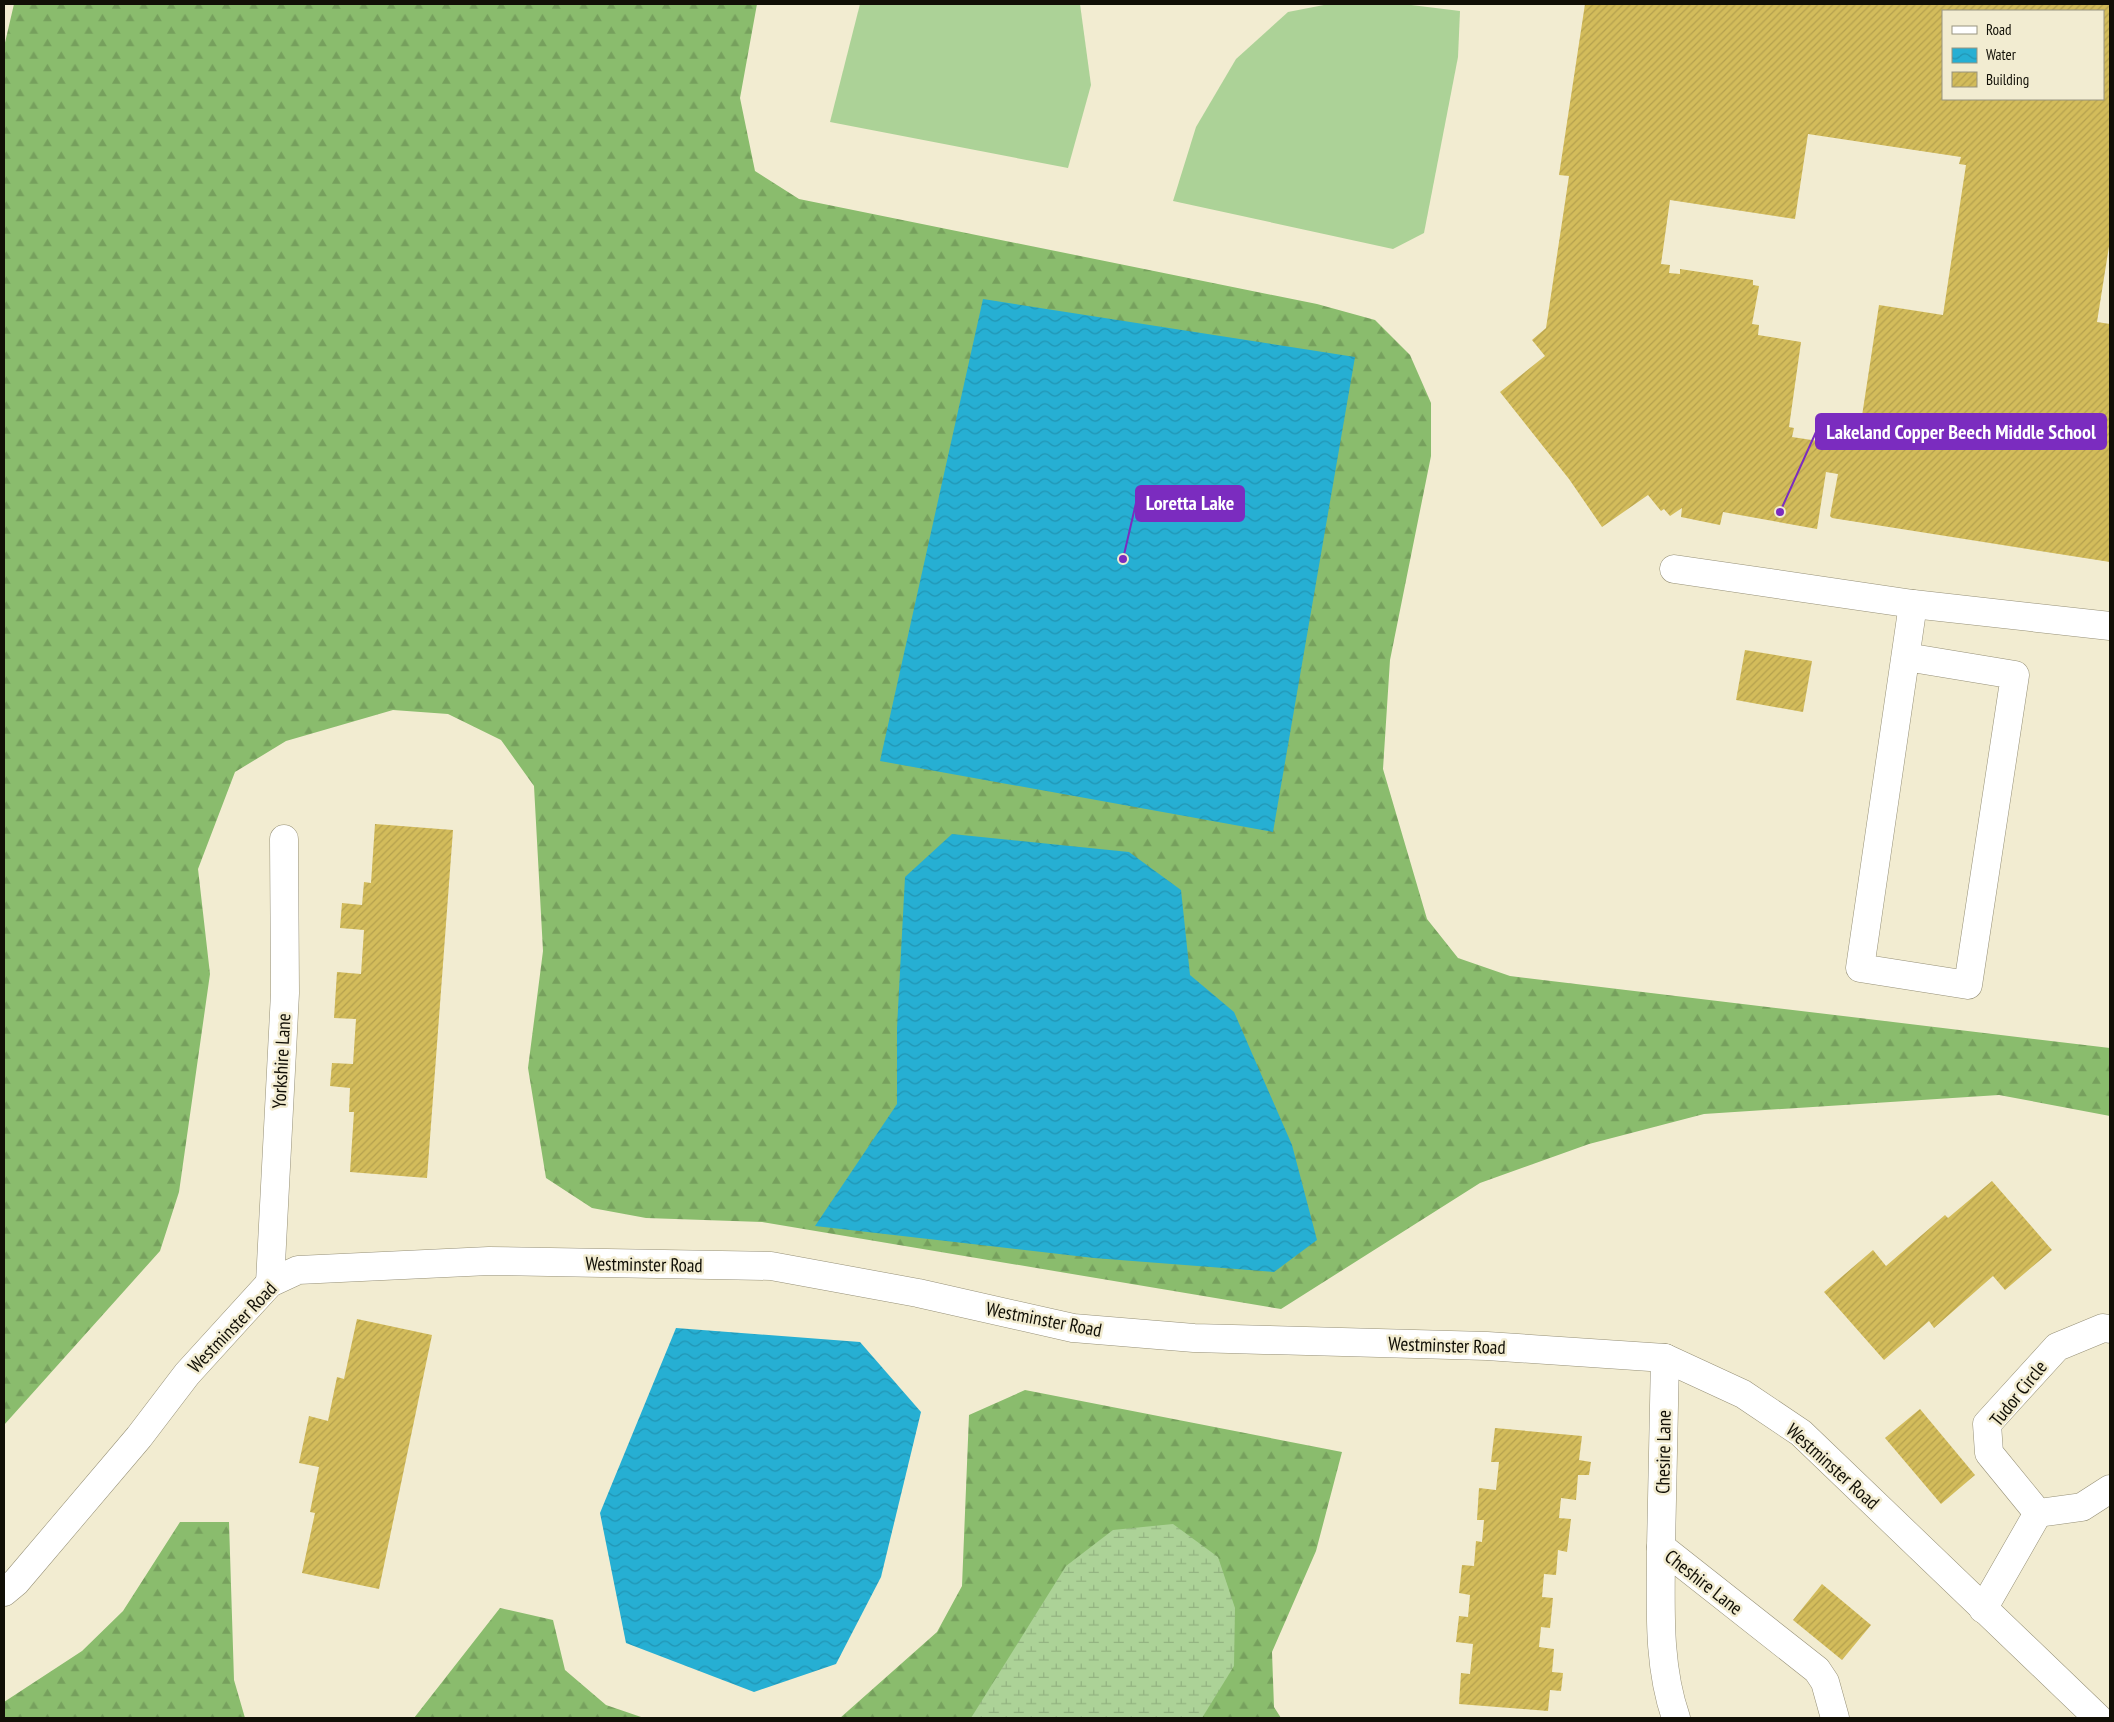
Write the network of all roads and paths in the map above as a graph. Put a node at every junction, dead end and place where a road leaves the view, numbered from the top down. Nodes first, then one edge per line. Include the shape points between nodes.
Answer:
1 (1674, 569) dead end
2 (1913, 604) junction
3 (2110, 626) edge
4 (1906, 657) junction
5 (284, 839) dead end
6 (270, 1283) junction
7 (2110, 1329) edge
8 (1665, 1358) junction
9 (2110, 1489) edge
10 (2038, 1513) junction
11 (1661, 1547) junction
12 (4, 1592) edge
13 (1983, 1608) junction
14 (2084, 1714) edge
15 (1676, 1718) edge
16 (1835, 1718) edge

1 - 2 street
2 - 3 street
2 - 4 street
4 - 4 street via 1860,968 1968,985 2015,675
5 - 6 street, Yorkshire Lane via 285,993
6 - 8 street, Westminster Road via 298,1270 489,1262 771,1266 918,1292 1073,1328 1194,1338 1487,1346
6 - 12 street, Westminster Road via 187,1374 139,1436 16,1582
7 - 10 street, Tudor Circle via 2103,1328 2057,1346 1987,1424 1989,1453
8 - 11 street, Chesire Lane
8 - 13 street, Westminster Road via 1743,1394 1801,1433
9 - 10 street via 2082,1508
10 - 13 street
11 - 15 street, Cheshire Lane via 1662,1661
11 - 16 street, Cheshire Lane via 1817,1670 1825,1682
13 - 14 street, Westminster Road

